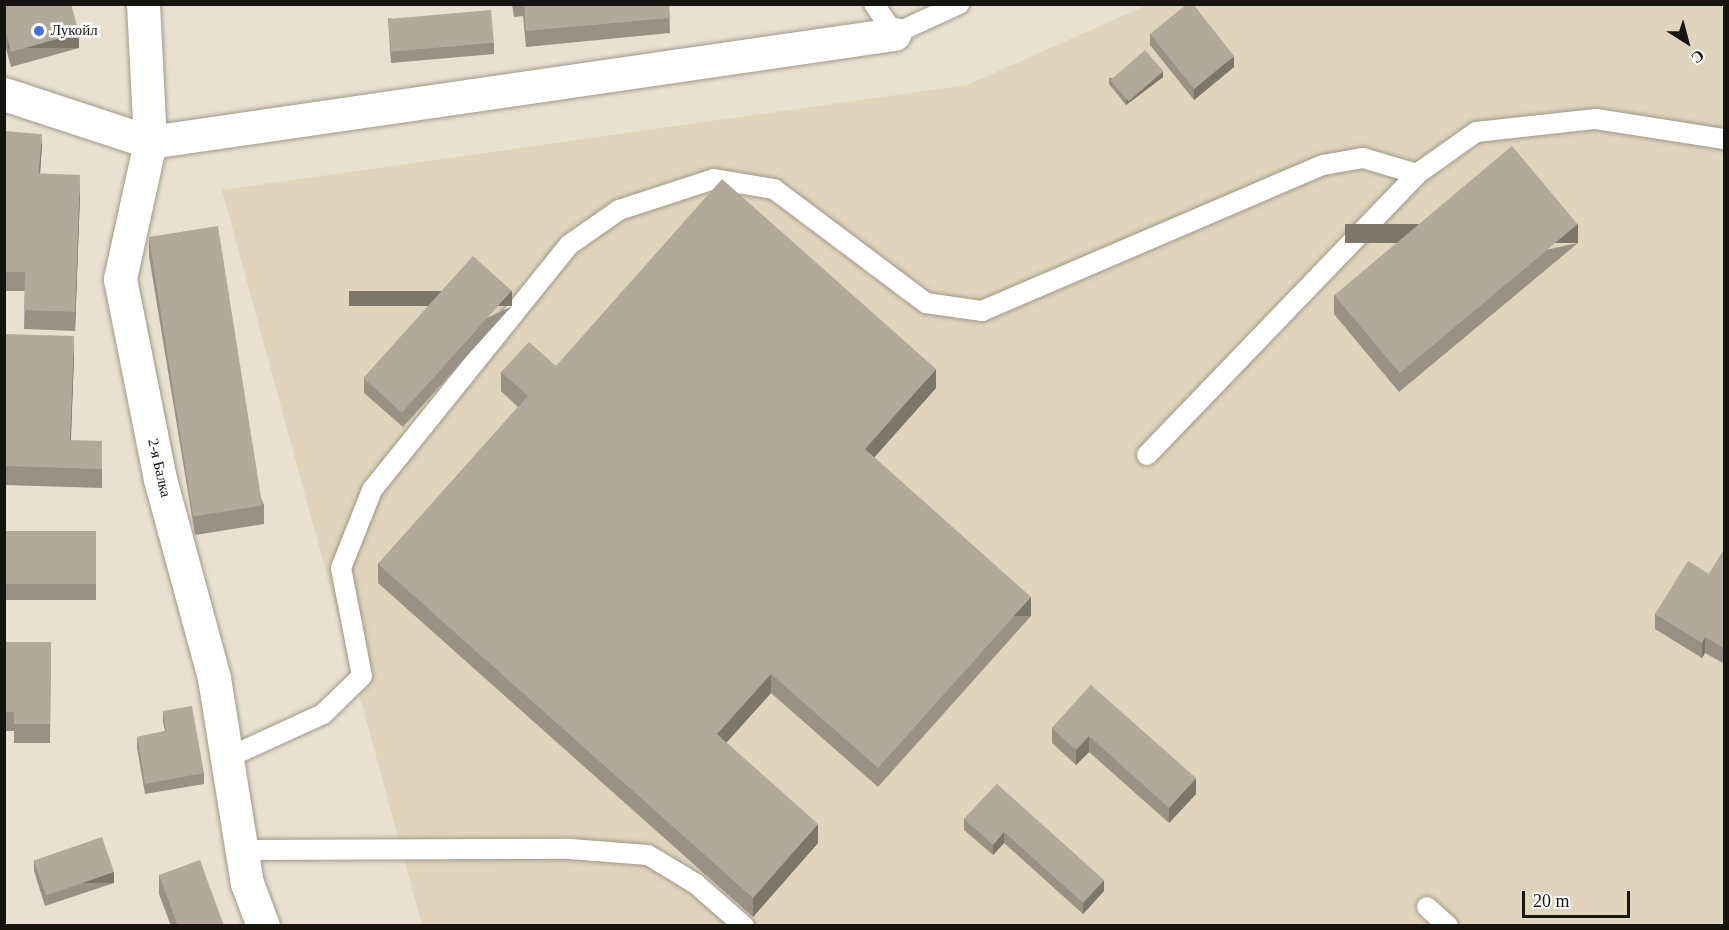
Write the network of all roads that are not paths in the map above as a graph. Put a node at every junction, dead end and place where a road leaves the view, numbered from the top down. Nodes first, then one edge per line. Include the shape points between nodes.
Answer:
1 (143, 4) edge
2 (874, 4) edge
3 (959, 4) edge
4 (894, 34) junction
5 (4, 94) edge
6 (1725, 139) edge
7 (150, 142) junction
8 (1417, 174) junction
9 (1147, 455) dead end
10 (227, 758) junction
11 (242, 850) junction
12 (1427, 907) dead end
13 (263, 926) edge
14 (744, 926) edge
15 (1449, 926) edge

1 - 7 street, 2-я Балка
2 - 4 lane
3 - 4 lane
4 - 7 street
5 - 7 street
6 - 8 lane via 1596,119 1476,132
7 - 10 street, 2-я Балка via 120,279 160,479 214,678
8 - 9 lane
8 - 10 lane via 1363,158 1323,165 982,311 926,303 774,189 714,179 619,210 569,245 372,490 341,568 362,676 323,714
10 - 11 street, 2-я Балка
11 - 13 street, 2-я Балка via 248,883
11 - 14 lane via 570,849 648,855 696,884
12 - 15 lane

